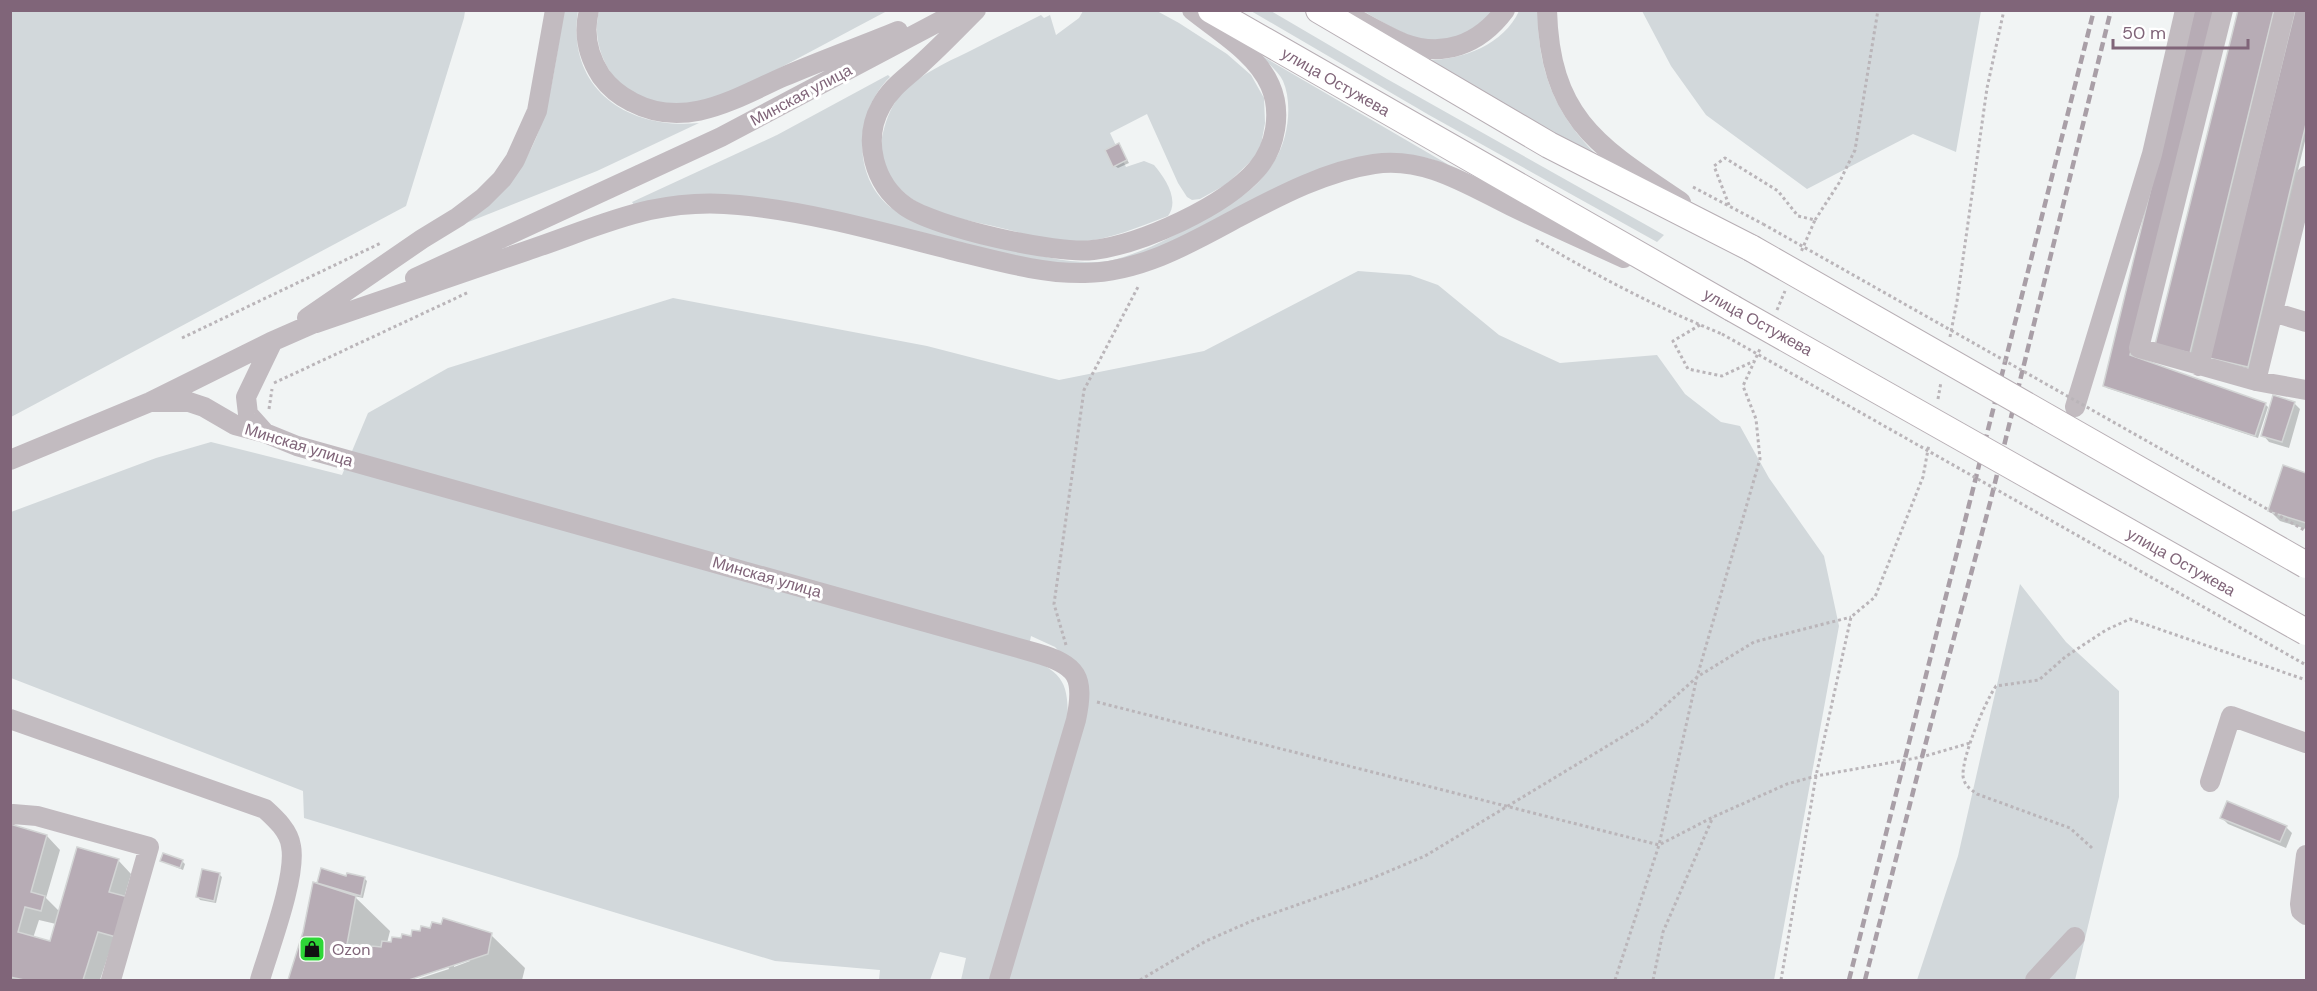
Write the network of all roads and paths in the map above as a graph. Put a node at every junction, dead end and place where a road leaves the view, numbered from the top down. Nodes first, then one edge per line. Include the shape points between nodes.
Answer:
1 (555, 10) edge
2 (589, 10) edge
3 (950, 10) edge
4 (961, 10) edge
5 (976, 10) edge
6 (1192, 10) edge
7 (1210, 10) edge
8 (1318, 10) edge
9 (1340, 10) edge
10 (1505, 10) edge
11 (1547, 10) edge
12 (1878, 10) edge
13 (2004, 10) edge
14 (2185, 10) edge
15 (2223, 10) edge
16 (2285, 10) edge
17 (1714, 166) dead end
18 (2307, 176) edge
19 (1687, 184) dead end
20 (1729, 205) junction
21 (1815, 220) dead end
22 (386, 240) dead end
23 (1751, 248) junction
24 (1138, 285) dead end
25 (1732, 308) junction
26 (2273, 312) junction
27 (2307, 322) edge
28 (316, 323) junction
29 (1700, 325) dead end
30 (1722, 334) dead end
31 (182, 338) dead end
32 (271, 342) junction
33 (1948, 348) dead end
34 (2199, 366) junction
35 (1944, 371) dead end
36 (2256, 381) junction
37 (2307, 390) edge
38 (150, 402) junction
39 (1937, 406) dead end
40 (2075, 407) dead end
41 (265, 433) junction
42 (1930, 442) dead end
43 (10, 460) edge
44 (2307, 531) edge
45 (2307, 565) edge
46 (1851, 617) junction
47 (2307, 632) edge
48 (2307, 665) edge
49 (1076, 676) junction
50 (1697, 676) junction
51 (2307, 680) edge
52 (1080, 698) junction
53 (10, 719) edge
54 (2307, 742) edge
55 (1970, 743) junction
56 (1816, 776) junction
57 (2210, 782) dead end
58 (1508, 806) junction
59 (10, 816) edge
60 (1713, 817) junction
61 (1659, 844) junction
62 (2092, 848) dead end
63 (2307, 855) edge
64 (2307, 915) edge
65 (2075, 937) dead end
66 (111, 980) edge
67 (260, 981) edge
68 (999, 981) edge
69 (1140, 981) edge
70 (1615, 981) edge
71 (1653, 981) edge
72 (1781, 981) edge
73 (2035, 981) edge

1 - 32 street via 537,111 502,179 458,218
2 - 3 street via 586,41 593,63 606,82 645,109 675,114 706,111
4 - 28 street, Минская улица via 721,137
5 - 6 street via 895,84 879,107 873,132 873,161 882,184 905,206 925,216 1014,242 1069,251 1133,241 1172,226 1237,188 1270,150 1276,128 1276,105 1270,84 1258,66
7 - 25 main road, улица Остужева
8 - 23 main road via 1549,145
9 - 10 street via 1402,42 1445,50 1461,46 1489,29
11 - 23 street via 1551,56 1559,84 1593,138
12 - 21 path via 1856,150
13 - 33 path via 1987,88
14 - 40 street via 2152,154
15 - 34 street via 2139,348
16 - 34 street
17 - 20 path
18 - 26 street
19 - 20 path
20 - 44 path, bridge
22 - 31 path
23 - 45 main road, bridge
24 - 49 path via 1084,390 1054,604
25 - 28 street via 1457,178 1393,163 1342,172 1275,198 1166,255 1114,271 1059,273 791,212 697,203 611,219
25 - 47 main road, улица Остужева, bridge
26 - 27 street
26 - 36 street
28 - 32 street, Минская улица
29 - 50 path via 1673,341 1688,369 1722,376 1756,360 1743,386 1756,419 1760,459
30 - 48 path, bridge
32 - 38 street, Минская улица
32 - 41 street via 246,396 248,414
34 - 36 street
35 - 39 path
36 - 37 street
38 - 41 street, Минская улица via 189,402 236,425
38 - 43 street, Минская улица
41 - 49 street, Минская улица via 297,446 1044,655 1067,666
42 - 46 path via 1923,477 1875,597
46 - 50 path via 1754,642
46 - 56 path
49 - 52 street
50 - 58 path via 1647,722
50 - 61 path
51 - 55 path via 2130,619 2065,657 2039,680 1996,686
52 - 58 path
52 - 68 street
53 - 67 street via 266,809 281,823 291,844 293,867
54 - 57 street via 2231,716
55 - 56 path via 1922,757
55 - 62 path via 1963,775 1967,787 2070,828
56 - 60 path via 1787,784
56 - 72 path
58 - 61 path
58 - 69 path via 1425,856 1206,941
59 - 66 street via 37,816 148,847
60 - 61 path
60 - 71 path via 1663,932
61 - 70 path
63 - 64 street via 2300,904
65 - 73 street

